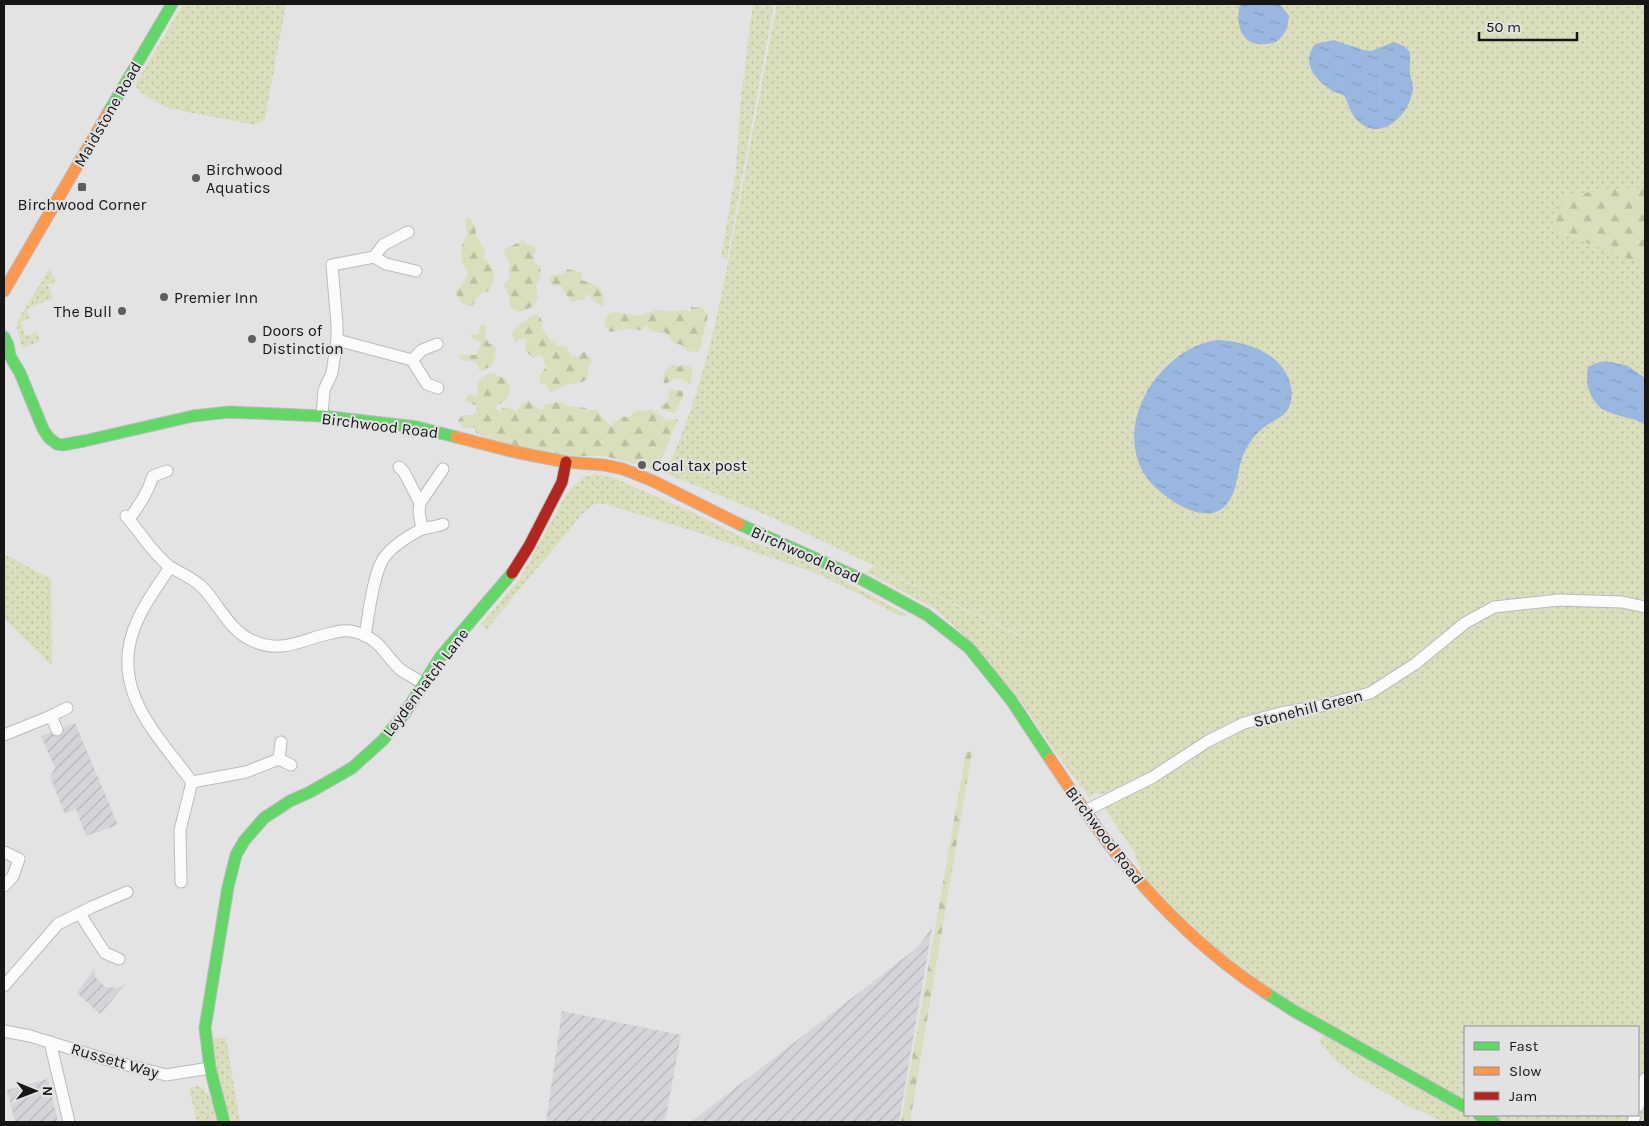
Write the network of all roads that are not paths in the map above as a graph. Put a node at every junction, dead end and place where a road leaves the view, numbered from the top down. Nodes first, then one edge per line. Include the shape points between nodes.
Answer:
1 (172, 4) edge
2 (408, 232) dead end
3 (374, 257) junction
4 (4, 268) edge
5 (416, 270) dead end
6 (15, 273) junction
7 (4, 291) edge
8 (4, 337) edge
9 (337, 340) junction
10 (438, 344) dead end
11 (7, 356) edge
12 (412, 360) junction
13 (438, 388) dead end
14 (322, 416) junction
15 (566, 462) junction
16 (400, 467) dead end
17 (443, 469) dead end
18 (167, 471) dead end
19 (420, 503) junction
20 (443, 524) dead end
21 (422, 529) junction
22 (170, 567) junction
23 (1645, 606) edge
24 (365, 636) junction
25 (424, 684) junction
26 (68, 708) dead end
27 (51, 716) junction
28 (57, 730) dead end
29 (4, 735) edge
30 (280, 742) dead end
31 (279, 758) junction
32 (291, 765) dead end
33 (192, 782) junction
34 (1085, 811) junction
35 (4, 852) edge
36 (181, 882) dead end
37 (4, 886) edge
38 (127, 892) dead end
39 (80, 914) junction
40 (119, 958) dead end
41 (4, 986) edge
42 (4, 1031) edge
43 (50, 1042) junction
44 (210, 1068) junction
45 (1645, 1079) edge
46 (1639, 1102) edge
47 (1464, 1106) edge
48 (1482, 1116) edge
49 (70, 1122) edge
50 (224, 1122) edge
51 (1494, 1122) edge

1 - 6 street, Maidstone Road
2 - 3 street via 383,245
3 - 5 street via 386,264
3 - 9 street via 332,265
4 - 6 street
6 - 7 street, Maidstone Road
8 - 11 street, Birchwood Road via 8,345
9 - 12 street
9 - 14 street via 332,373 324,390
10 - 12 street via 422,350
11 - 14 street, Birchwood Road via 20,373 43,429 57,444 84,441 193,416 229,412
12 - 13 street via 427,384
14 - 15 street, Birchwood Road via 417,426
15 - 25 street, Leydenhatch Lane via 562,482 529,546 509,577 441,656
15 - 34 street, Birchwood Road via 623,469 654,481 755,532 861,579 927,615 969,648 1011,700
16 - 19 street
17 - 19 street
18 - 22 street via 153,476 143,500 127,518
19 - 21 street
20 - 21 street
21 - 24 street via 390,550 382,561
22 - 24 street via 202,587 230,622 250,640 282,647 341,631 354,631
22 - 33 street via 138,619 131,639 129,677 145,719
23 - 34 street, Stonehill Green via 1559,600 1494,607 1465,623 1415,664 1370,693 1244,723 1208,741 1153,777
24 - 25 street via 376,642 402,670
25 - 44 street, Leydenhatch Lane via 377,746 352,768 264,818 244,841 236,856 228,887 206,1020
26 - 27 street
27 - 28 street
27 - 29 street
30 - 31 street
31 - 32 street
31 - 33 street via 246,772
33 - 36 street via 180,830
34 - 47 street, Birchwood Road via 1152,896 1201,944 1246,980 1294,1011
35 - 37 street via 19,858 13,876
38 - 39 street
39 - 40 street via 105,953
39 - 41 street via 58,924
42 - 43 street, Russett Way
43 - 44 street, Russett Way via 166,1075
43 - 49 street, Russett Way
44 - 50 street, Leydenhatch Lane
45 - 46 street
48 - 51 street

